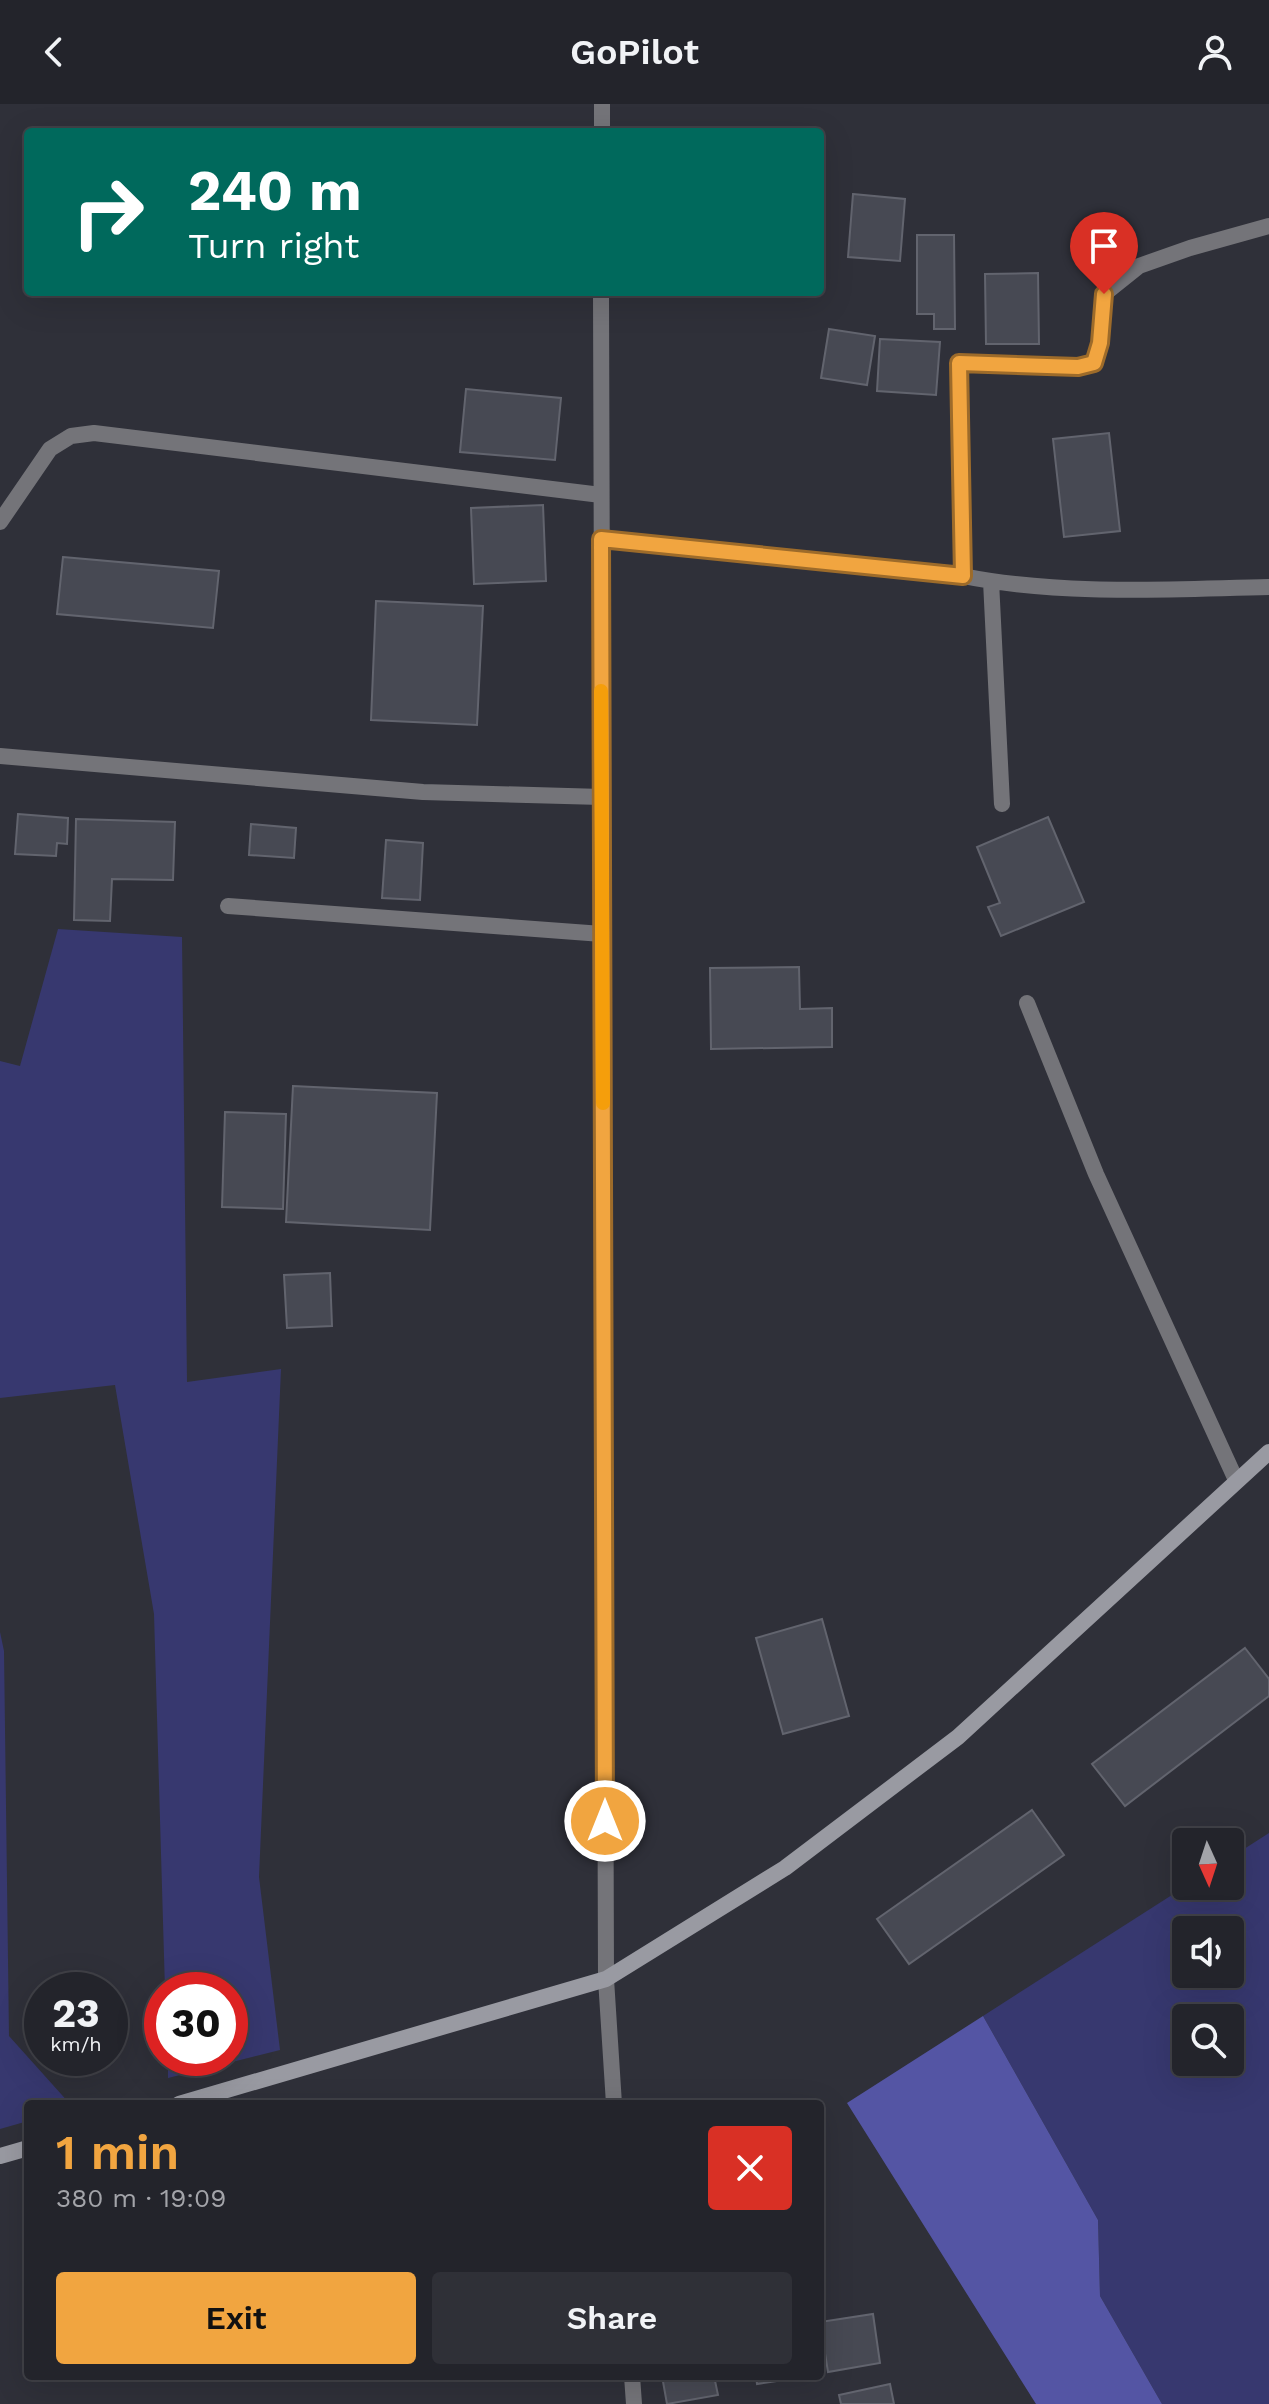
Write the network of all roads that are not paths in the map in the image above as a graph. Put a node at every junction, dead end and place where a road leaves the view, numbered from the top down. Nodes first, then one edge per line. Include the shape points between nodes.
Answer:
1 (602, 104) edge
2 (602, 128) edge
3 (1269, 226) edge
4 (601, 296) edge
5 (601, 495) junction
6 (0, 522) edge
7 (601, 539) junction
8 (963, 576) junction
9 (991, 581) junction
10 (1269, 587) edge
11 (0, 756) edge
12 (602, 797) junction
13 (1002, 804) dead end
14 (228, 906) dead end
15 (602, 934) junction
16 (1027, 1003) dead end
17 (1269, 1452) edge
18 (1236, 1480) junction
19 (606, 1979) junction
20 (193, 2100) edge
21 (614, 2100) edge
22 (24, 2149) edge
23 (0, 2156) edge
24 (632, 2380) edge
25 (634, 2404) edge

1 - 2 street
3 - 8 street via 1139,266 1104,294 1094,363 959,363
4 - 5 street
5 - 6 street via 94,433 71,436 50,449
5 - 7 street
7 - 8 street
7 - 12 street
8 - 9 street
9 - 10 street via 1099,590
9 - 13 street
11 - 12 street via 423,792
12 - 15 street
14 - 15 street
15 - 19 street
16 - 18 street via 1107,1199
17 - 18 street
18 - 19 street via 958,1737 785,1868
19 - 20 street
19 - 21 street
22 - 23 street
24 - 25 street

